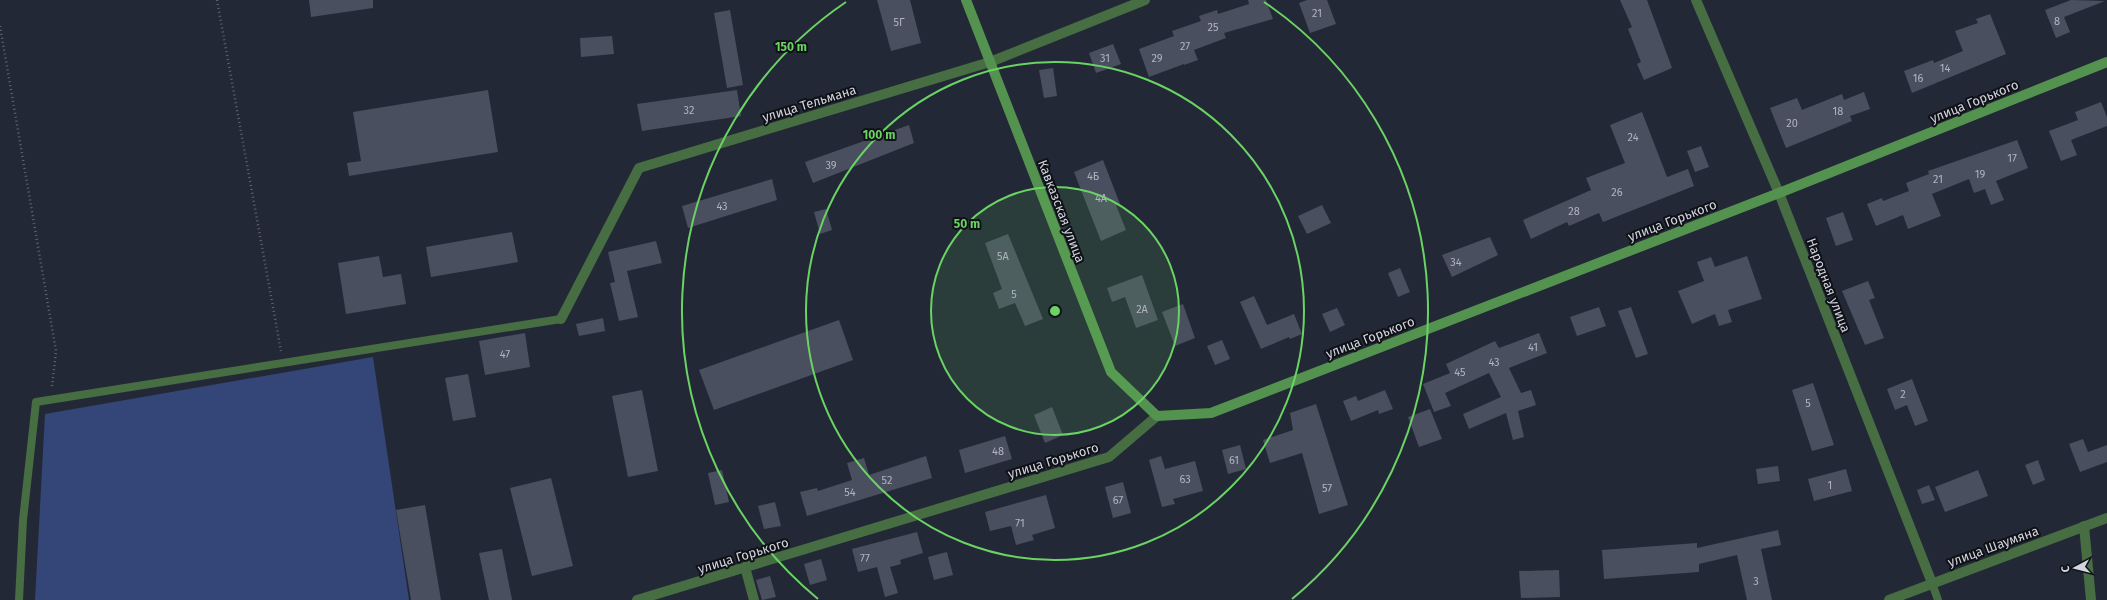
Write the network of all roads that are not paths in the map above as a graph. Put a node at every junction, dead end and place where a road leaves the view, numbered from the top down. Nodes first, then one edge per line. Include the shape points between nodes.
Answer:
1 (966, 0) edge
2 (1145, 0) edge
3 (1696, 0) edge
4 (990, 62) junction
5 (2107, 62) edge
6 (1779, 193) junction
7 (561, 319) joint
8 (1156, 416) junction
9 (2107, 518) edge
10 (2084, 526) junction
11 (745, 568) junction
12 (1932, 583) junction
13 (19, 600) edge
14 (637, 600) edge
15 (754, 600) edge
16 (1891, 600) edge
17 (1938, 600) edge
18 (2091, 600) edge

1 - 4 main road, Кавказская улица
2 - 4 street, улица Тельмана
3 - 6 street, Народная улица
4 - 7 street, улица Тельмана via 639,168
4 - 8 main road, Кавказская улица via 1111,372
5 - 6 main road, улица Горького
6 - 8 main road, улица Горького via 1211,413
6 - 12 street, Народная улица
7 - 13 lane via 36,402 23,520
8 - 11 street, улица Горького via 1109,457
9 - 10 street, улица Шаумяна
10 - 12 street, улица Шаумяна
10 - 18 street
11 - 14 street, улица Горького
11 - 15 street
12 - 16 street, улица Шаумяна
12 - 17 lane

